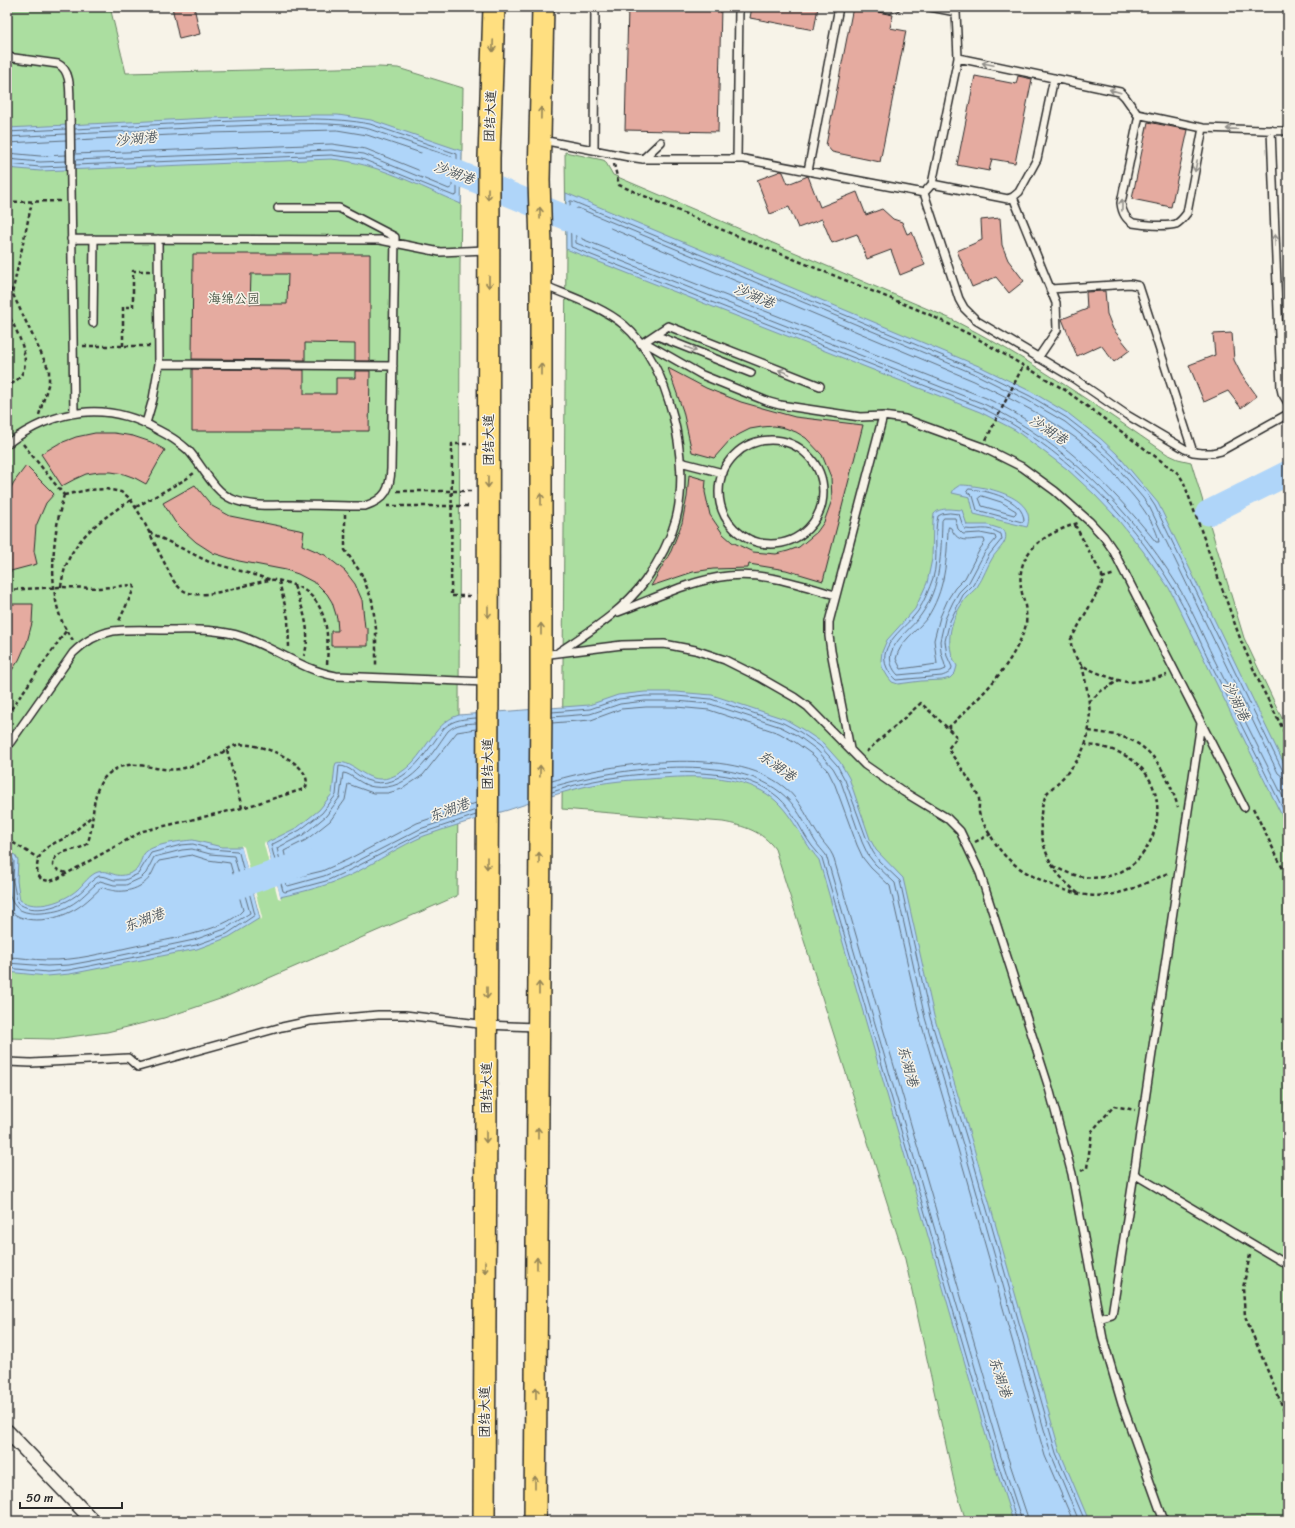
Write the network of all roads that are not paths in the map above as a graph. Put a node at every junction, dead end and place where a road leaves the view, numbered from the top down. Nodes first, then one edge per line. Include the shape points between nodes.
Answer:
1 (494, 7) edge
2 (543, 7) edge
3 (595, 7) edge
4 (739, 7) edge
5 (839, 7) edge
6 (880, 7) edge
7 (896, 7) edge
8 (930, 7) edge
9 (7, 57) edge
10 (958, 58) junction
11 (1054, 78) junction
12 (1139, 115) junction
13 (1203, 128) junction
14 (1271, 130) junction
15 (1288, 131) edge
16 (540, 140) junction
17 (661, 142) dead end
18 (594, 150) junction
19 (643, 159) junction
20 (737, 159) junction
21 (808, 171) junction
22 (932, 184) junction
23 (924, 193) junction
24 (1013, 197) junction
25 (278, 208) dead end
26 (71, 239) junction
27 (94, 239) junction
28 (158, 239) junction
29 (488, 240) junction
30 (395, 243) junction
31 (541, 284) junction
32 (1050, 289) junction
33 (93, 323) dead end
34 (655, 335) junction
35 (642, 343) junction
36 (1038, 358) junction
37 (159, 364) junction
38 (393, 366) junction
39 (751, 373) dead end
40 (820, 386) dead end
41 (1288, 403) edge
42 (74, 413) junction
43 (1288, 414) edge
44 (883, 416) junction
45 (146, 423) junction
46 (7, 444) edge
47 (1192, 452) junction
48 (680, 462) junction
49 (723, 473) junction
50 (835, 595) junction
51 (613, 614) junction
52 (548, 654) junction
53 (488, 687) junction
54 (1201, 723) junction
55 (7, 747) edge
56 (850, 750) junction
57 (1244, 808) road end
58 (487, 1025) junction
59 (539, 1027) junction
60 (7, 1062) edge
61 (1134, 1174) junction
62 (1288, 1265) edge
63 (1099, 1319) junction
64 (7, 1430) edge
65 (93, 1521) edge
66 (484, 1521) edge
67 (535, 1521) edge
68 (1164, 1521) edge

1 -> 29 main road, 团结大道 via 488,158
16 -> 2 main road
3 - 18 lane
4 - 20 lane
5 - 21 lane
6 - 7 lane
8 - 10 lane via 956,12
9 - 26 lane via 58,64 64,68 68,77
11 -> 10 lane
10 - 22 lane
12 -> 11 lane via 1120,92
11 - 24 lane via 1037,159 1019,192
12 - 13 lane
13 -> 12 lane via 1185,216 1177,224 1170,225 1133,223 1124,216 1121,203
14 -> 13 lane
14 - 15 lane
41 -> 14 lane via 1281,388
16 - 18 lane
31 -> 16 main road
17 - 19 lane
18 - 19 lane
19 - 20 lane
20 - 21 lane
21 - 23 lane
22 - 23 lane
22 - 24 lane via 1008,199
23 - 36 lane via 964,308 977,321
24 - 32 lane
25 - 30 lane via 339,208 395,236
26 - 27 lane
26 - 42 lane
27 - 28 lane
27 - 33 lane
28 - 30 lane via 380,240
28 - 37 lane
29 - 30 lane via 440,252
29 -> 53 main road, 团结大道
30 - 38 lane
31 - 35 lane via 613,317
52 -> 31 main road
32 - 36 lane via 1056,303 1056,330
32 - 47 lane via 1130,284 1139,286
34 - 35 lane
34 -> 39 lane
40 -> 34 lane via 668,326
35 - 44 lane via 702,375 769,402 860,417
35 - 48 lane via 658,374 674,415
36 - 47 lane via 1162,437
37 - 38 lane
37 - 45 lane
38 - 45 lane via 391,468 387,491 365,506 260,505 230,499 218,491 186,448
42 - 45 lane via 96,411
42 - 46 lane via 35,426
43 - 47 lane via 1221,451
44 - 50 lane
44 - 54 lane via 905,419 996,454 1036,477 1088,520 1109,544 1120,562
48 - 49 lane
48 - 51 lane via 679,496 672,534 645,581
49 - 49 lane via 719,492 723,512 733,529 750,540 769,545 788,542 806,532 818,516 824,497 822,478 806,452 793,445 779,440 750,444 734,456
50 - 51 lane via 775,578 728,576 689,585
50 - 56 lane via 829,622 829,636
51 - 52 lane
52 - 56 lane via 645,644 664,644 695,650 725,660 759,676 794,697 808,707
59 -> 52 main road via 540,696
53 - 55 lane via 326,674 253,641 223,632 113,631 79,646
53 -> 58 main road, 团结大道
54 - 57 lane
54 - 61 lane
56 - 63 lane via 904,792 953,822 980,872 1027,1014 1072,1174
58 - 59 lane
58 - 60 lane via 405,1015 378,1015 310,1021 282,1027 138,1067 128,1058
58 -> 66 main road, 团结大道
67 -> 59 main road
61 - 62 lane
61 - 63 lane via 1112,1315
63 - 68 lane via 1122,1404
64 - 65 street

